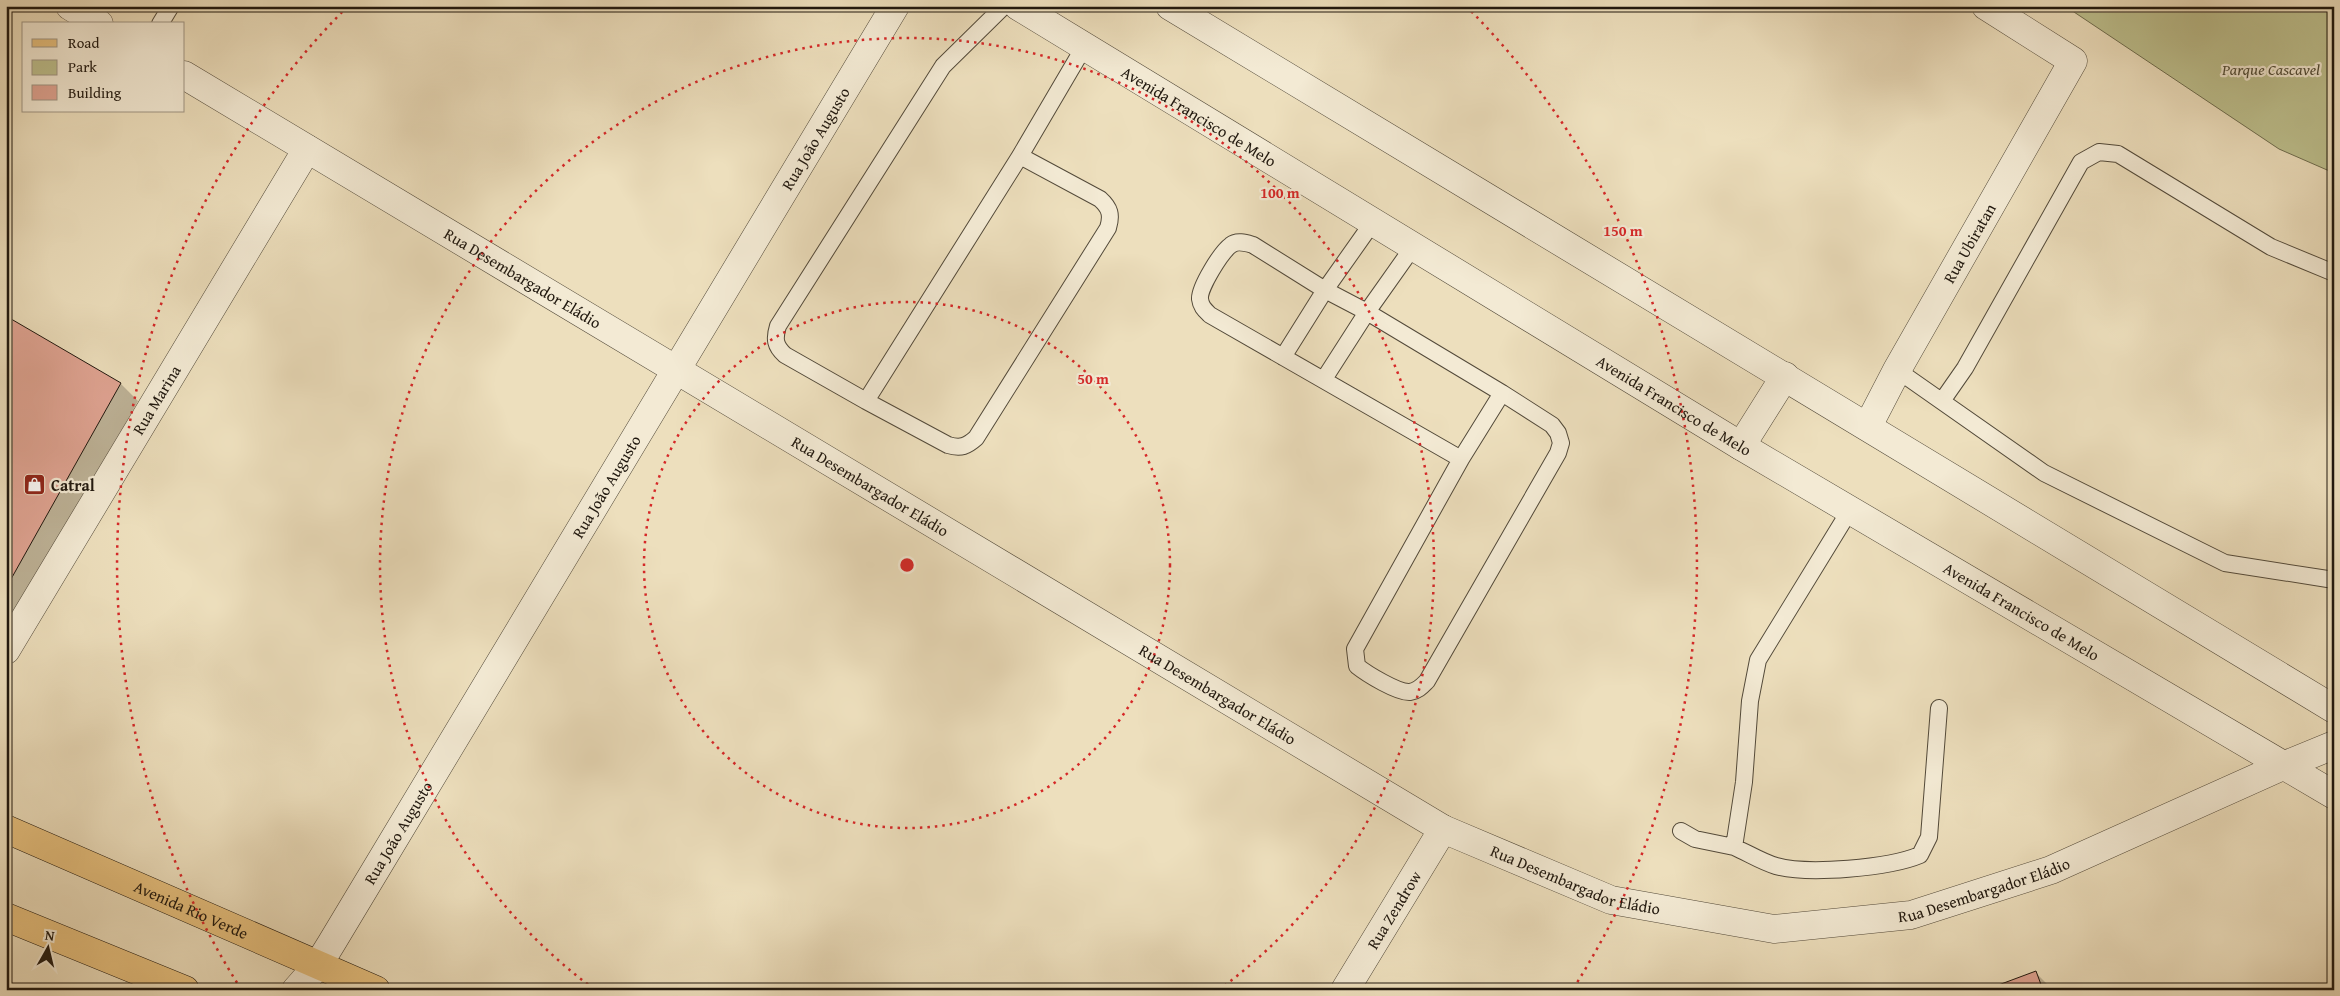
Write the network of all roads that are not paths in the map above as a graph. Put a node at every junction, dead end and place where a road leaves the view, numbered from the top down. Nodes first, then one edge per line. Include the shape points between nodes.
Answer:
1 (70, 6) edge
2 (172, 6) edge
3 (894, 6) edge
4 (1004, 6) edge
5 (1018, 6) edge
6 (1170, 6) edge
7 (1986, 6) edge
8 (96, 22) edge
9 (161, 22) edge
10 (1084, 47) junction
11 (185, 76) edge
12 (307, 149) junction
13 (1020, 156) junction
14 (1373, 222) junction
15 (1413, 246) junction
16 (2334, 273) edge
17 (1325, 290) junction
18 (1367, 312) junction
19 (1283, 357) junction
20 (676, 370) junction
21 (1897, 370) junction
22 (1785, 376) junction
23 (1324, 379) junction
24 (1502, 393) junction
25 (866, 401) junction
26 (1942, 401) junction
27 (1868, 426) junction
28 (1741, 446) junction
29 (1461, 458) junction
30 (1850, 510) junction
31 (2334, 580) edge
32 (6, 650) edge
33 (1939, 708) dead end
34 (2334, 709) edge
35 (2334, 745) edge
36 (2285, 764) junction
37 (2334, 795) edge
38 (6, 829) edge
39 (1443, 829) junction
40 (1681, 831) dead end
41 (1734, 847) junction
42 (6, 917) edge
43 (318, 965) junction
44 (185, 990) edge
45 (296, 990) edge
46 (376, 990) edge
47 (1345, 990) edge

1 - 8 street
2 - 9 lane
3 - 20 street, Rua João Augusto
4 - 25 lane via 943,66 778,326 777,348 785,355
5 - 10 street, Avenida Francisco de Melo
6 - 22 street
7 - 21 street, Rua Ubiratan via 2073,61
10 - 13 lane
10 - 14 street, Avenida Francisco de Melo
11 - 12 street, Rua Desembargador Eládio
12 - 20 street, Rua Desembargador Eládio
12 - 32 street, Rua Marina
13 - 25 lane
13 - 25 lane via 1100,199 1108,207 1111,218 1108,228 976,438 968,445 958,448 948,445
14 - 15 street, Avenida Francisco de Melo
14 - 17 lane
15 - 18 lane
15 - 28 street, Avenida Francisco de Melo
16 - 26 lane via 2271,247 2118,154 2099,152 2081,162 1965,368
17 - 18 lane
17 - 19 lane
17 - 19 lane via 1253,245 1243,242 1232,244 1224,252 1203,286 1199,297 1202,307 1210,315
18 - 23 lane
18 - 24 lane
19 - 23 lane
20 - 39 street, Rua Desembargador Eládio
20 - 43 street, Rua João Augusto
21 - 26 lane
21 - 27 street, Rua Ubiratan
22 - 27 street
22 - 28 street
23 - 29 lane
24 - 29 lane
24 - 29 lane via 1552,425 1561,443 1558,453 1427,681 1419,689 1399,690 1357,666 1355,649
26 - 31 lane via 2044,473 2224,563
27 - 34 street
28 - 30 street, Avenida Francisco de Melo
30 - 36 street, Avenida Francisco de Melo
30 - 41 lane via 1758,660 1750,701 1744,782
33 - 41 lane via 1929,837 1920,855 1885,864 1822,871 1777,866
35 - 36 street, Rua Desembargador Eládio
36 - 37 street, Avenida Francisco de Melo
36 - 39 street, Rua Desembargador Eládio via 2051,870 1977,894 1911,915 1774,929 1611,900
38 - 43 main road, Avenida Rio Verde
39 - 47 street, Rua Zendrow
40 - 41 lane via 1695,839
42 - 44 main road
43 - 45 street, Rua João Augusto
43 - 46 main road, Avenida Rio Verde

